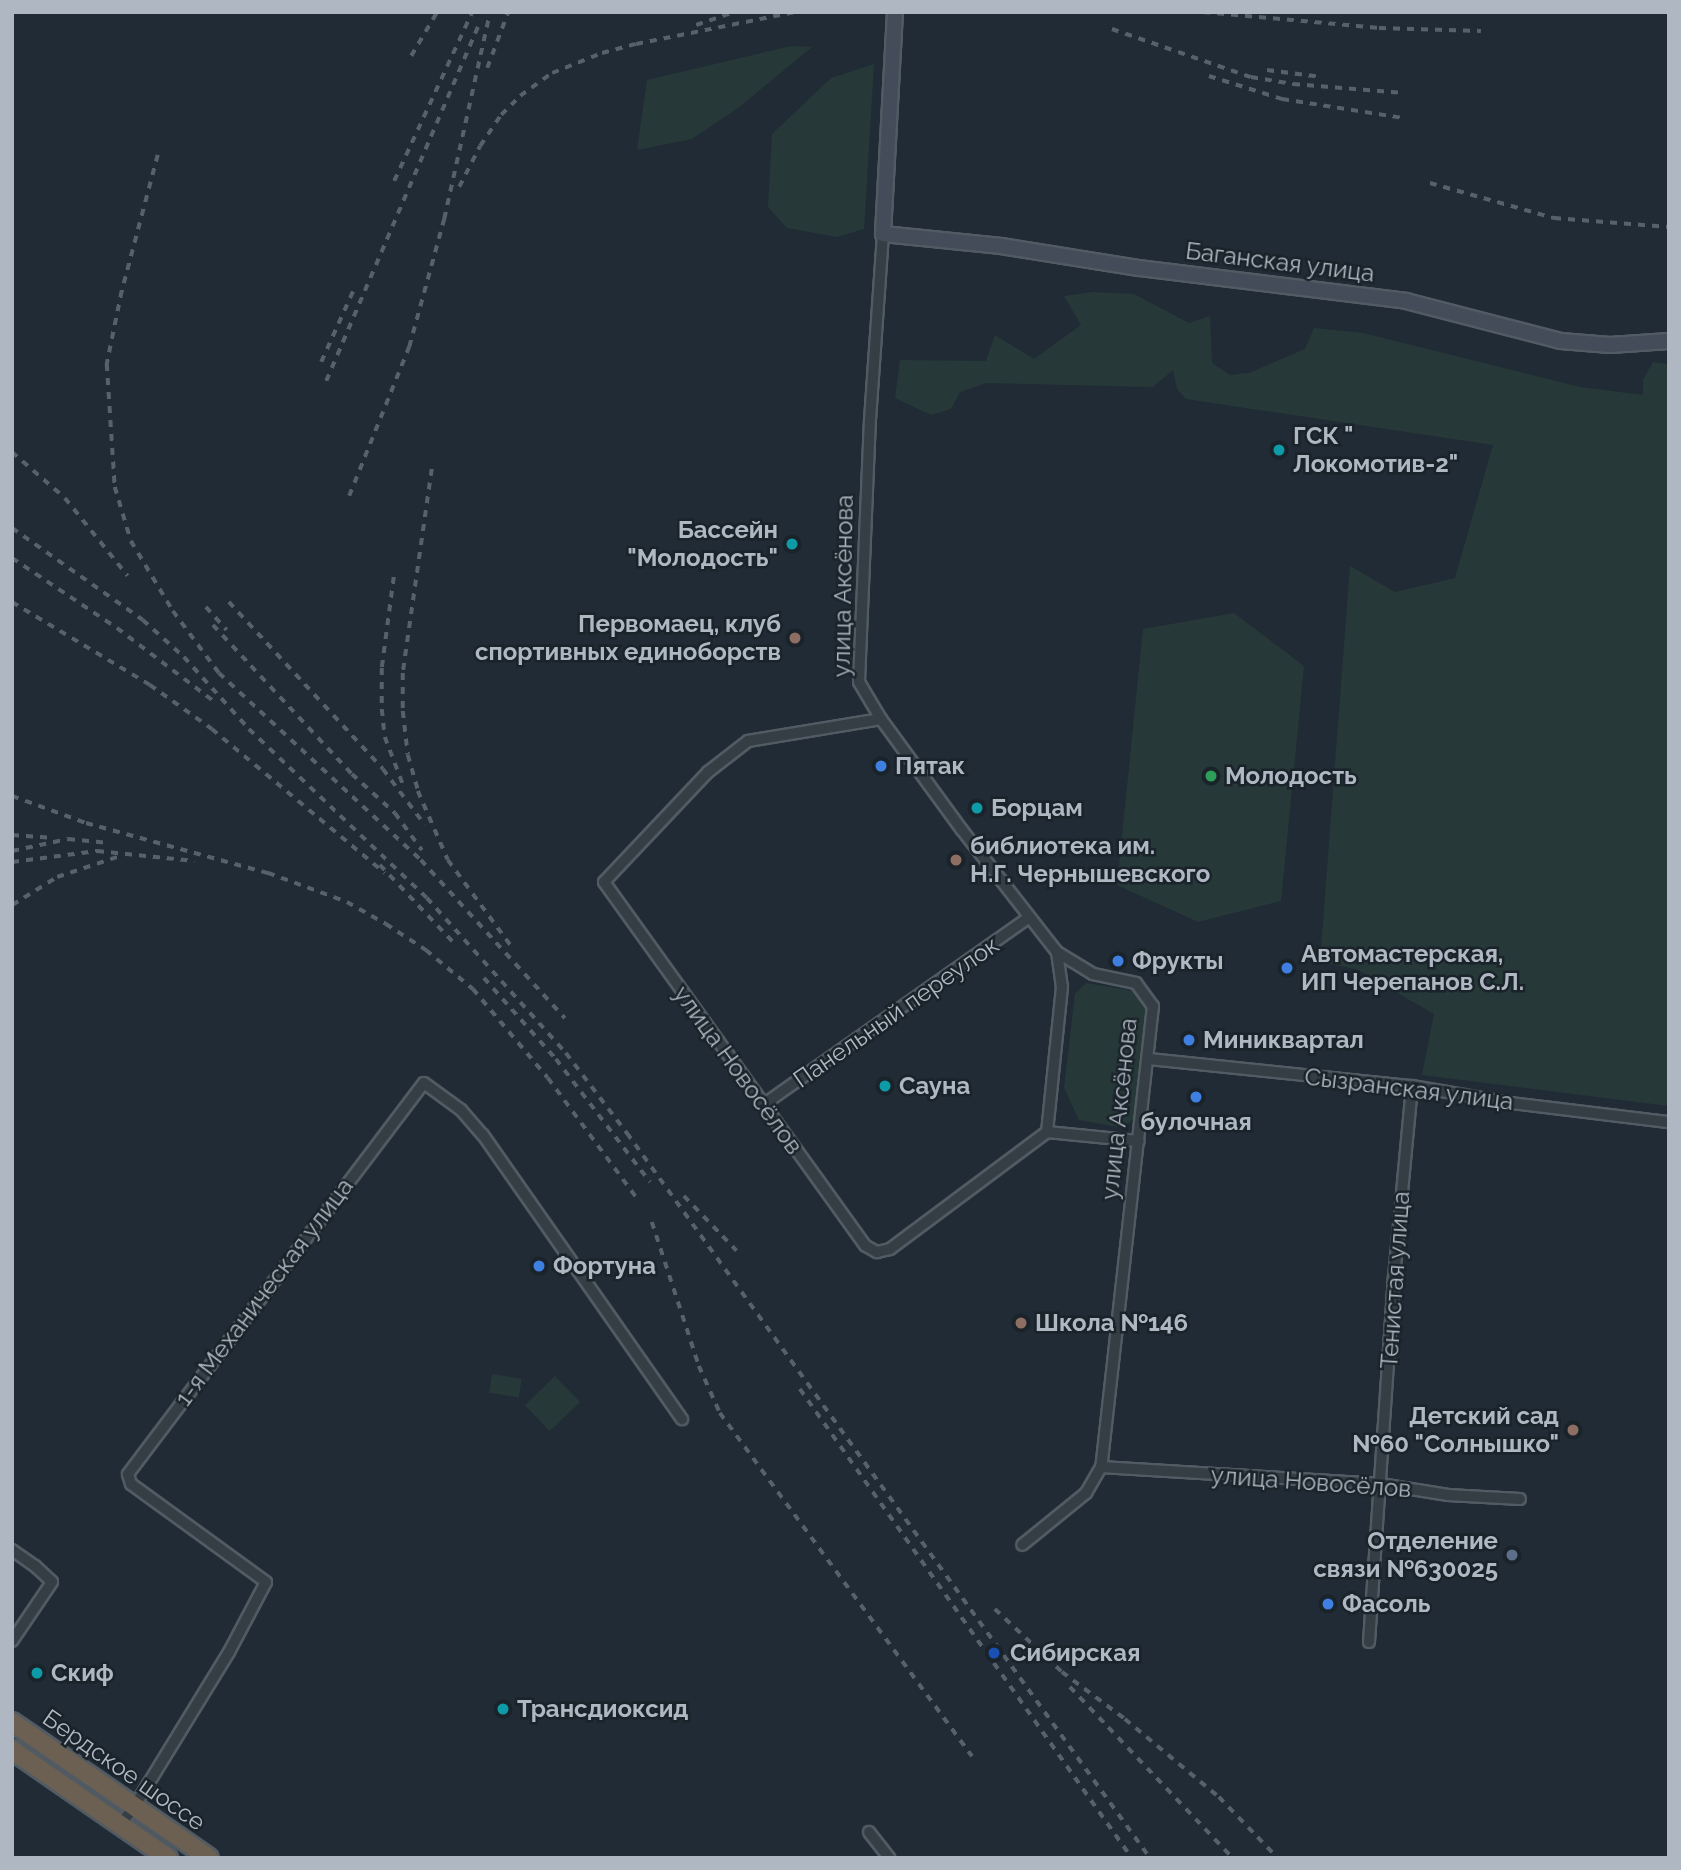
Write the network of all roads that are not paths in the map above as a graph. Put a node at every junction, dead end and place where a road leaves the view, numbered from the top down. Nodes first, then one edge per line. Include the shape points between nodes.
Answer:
1 (895, 12) edge
2 (883, 233) junction
3 (1669, 341) edge
4 (881, 719) junction
5 (1028, 918) junction
6 (1057, 952) junction
7 (1149, 1059) junction
8 (1412, 1086) junction
9 (763, 1105) junction
10 (1669, 1122) edge
11 (1047, 1132) junction
12 (1139, 1141) junction
13 (682, 1419) dead end
14 (1101, 1467) junction
15 (1380, 1484) junction
16 (1520, 1499) dead end
17 (1022, 1545) dead end
18 (12, 1550) edge
19 (12, 1641) edge
20 (1369, 1642) dead end
21 (12, 1722) edge
22 (12, 1749) edge
23 (134, 1807) junction
24 (120, 1825) junction
25 (869, 1832) dead end
26 (201, 1856) edge
27 (167, 1858) edge
28 (889, 1858) edge

1 - 2 street, улица Аксёнова
2 - 3 street, Баганская улица via 1353,293 1561,341 1610,345
2 - 4 street, улица Аксёнова via 859,682
4 - 5 street, улица Аксёнова
4 - 9 street, улица Новосёлов via 748,741 708,772 604,882
5 - 6 street, улица Аксёнова
5 - 9 street, Панельный переулок
6 - 7 street, улица Аксёнова via 1093,974 1136,983 1149,996 1153,1006
6 - 11 street via 1062,987
7 - 8 street, Сызранская улица
7 - 12 street, улица Аксёнова
8 - 10 street, Сызранская улица
8 - 15 street, Тенистая улица
9 - 11 street, улица Новосёлов via 866,1246 877,1252 890,1249
11 - 12 street
12 - 14 street, улица Аксёнова
13 - 23 street, 1-я Механическая улица via 483,1135 461,1110 424,1083 128,1475 131,1484 266,1582 229,1653
14 - 15 street, улица Новосёлов
14 - 17 street, улица Аксёнова via 1087,1493
15 - 16 street, улица Новосёлов
15 - 20 street, Тенистая улица
18 - 19 street via 52,1582
21 - 23 highway, Бердское шоссе
22 - 24 highway, Бердское шоссе
23 - 24 street, 1-я Механическая улица
23 - 26 highway, Бердское шоссе
24 - 27 highway, Бердское шоссе
25 - 28 street

